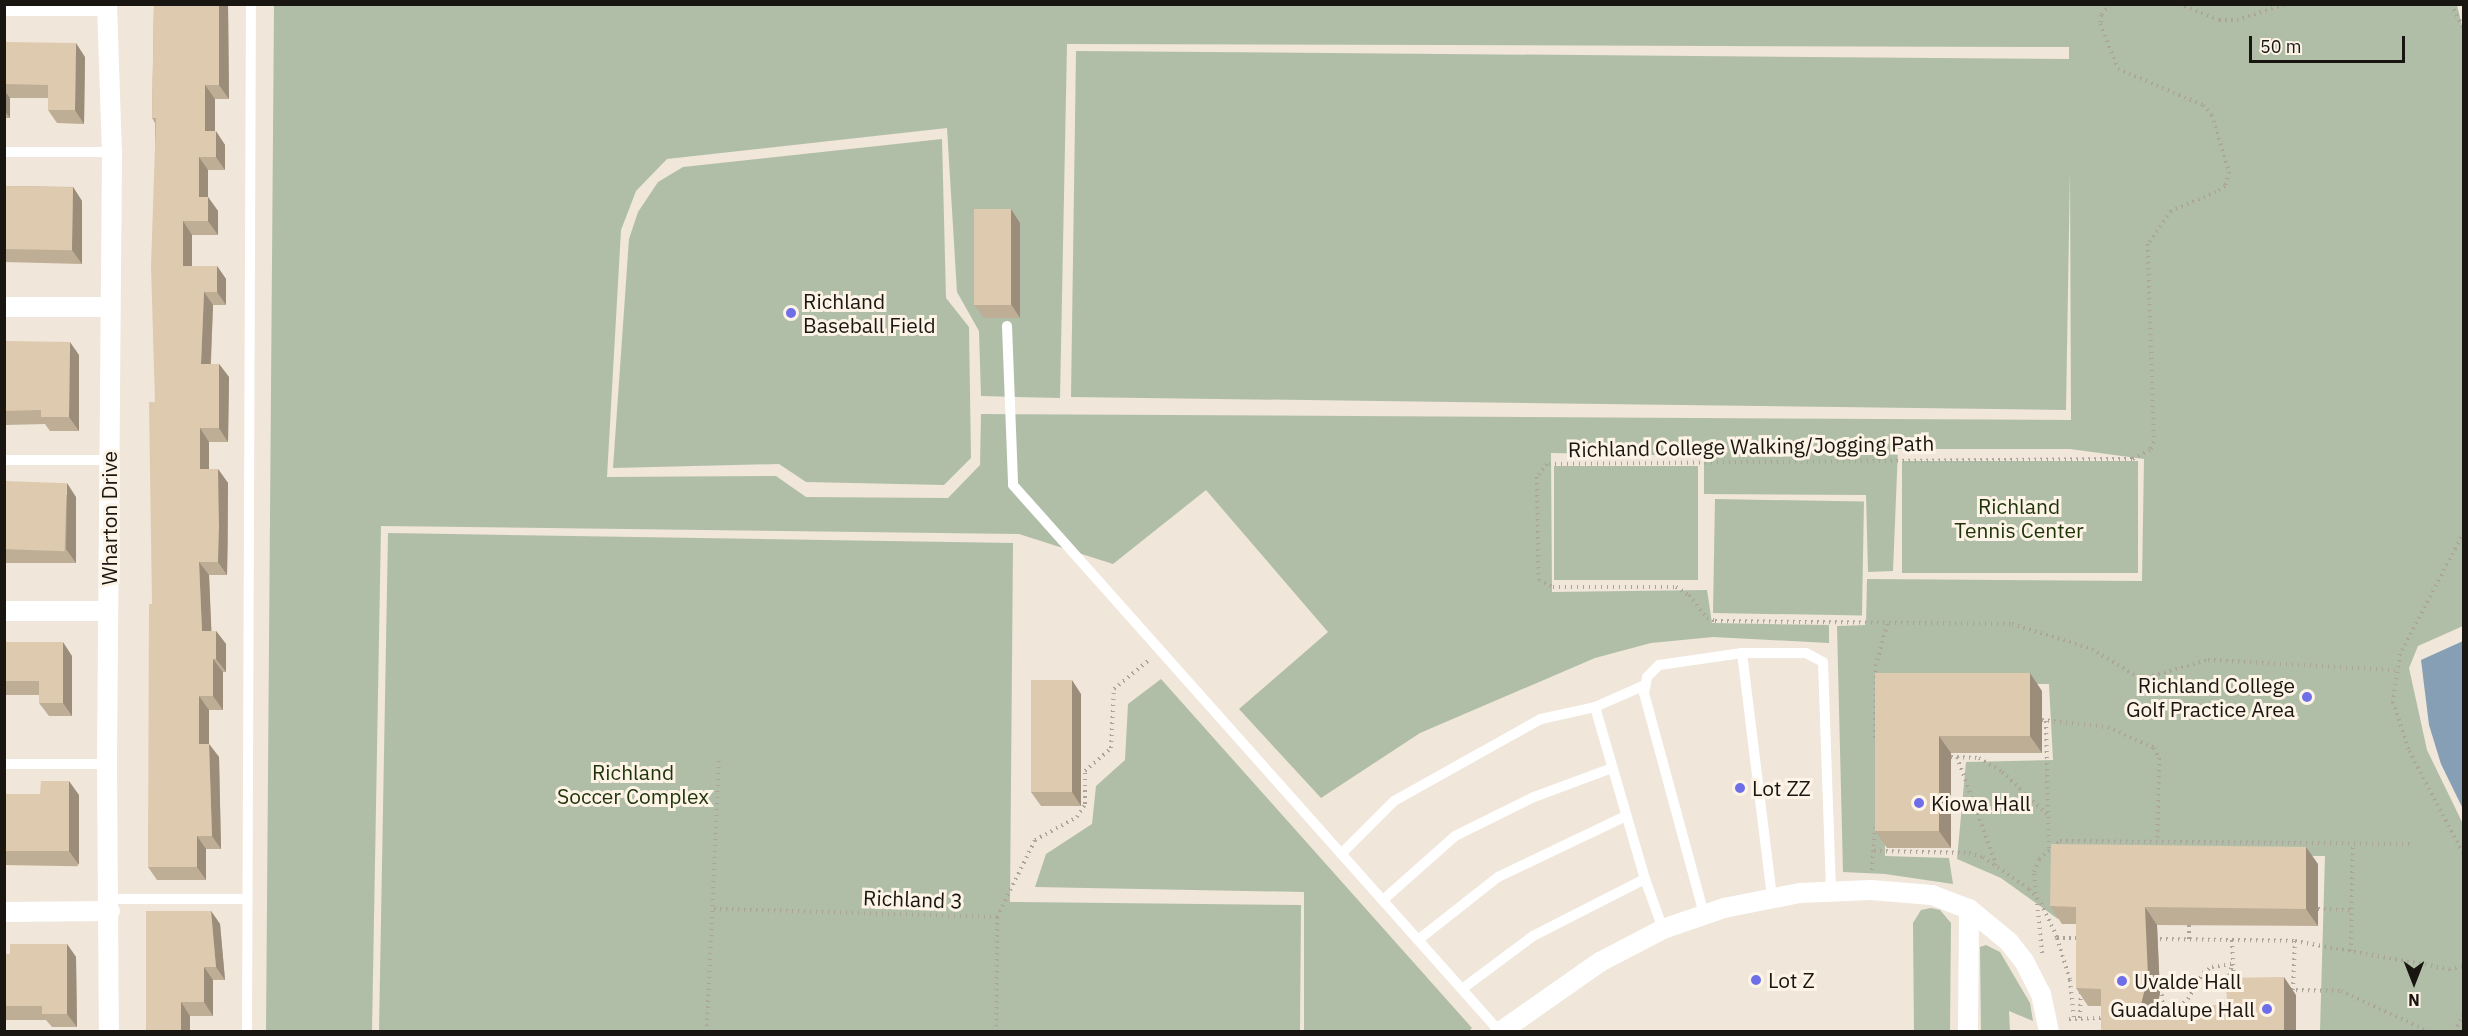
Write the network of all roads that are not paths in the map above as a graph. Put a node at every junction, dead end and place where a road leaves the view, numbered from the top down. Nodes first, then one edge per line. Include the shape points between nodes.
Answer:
1 (251, 4) edge
2 (107, 5) edge
3 (4, 6) edge
4 (4, 152) edge
5 (111, 152) junction
6 (4, 307) edge
7 (110, 307) junction
8 (1008, 326) dead end
9 (4, 460) edge
10 (109, 460) junction
11 (4, 611) edge
12 (108, 611) junction
13 (1743, 653) junction
14 (1645, 685) junction
15 (1594, 707) junction
16 (4, 764) edge
17 (107, 764) junction
18 (1612, 768) junction
19 (1626, 816) junction
20 (1341, 854) junction
21 (1645, 879) junction
22 (1831, 890) junction
23 (1772, 897) junction
24 (247, 899) junction
25 (1383, 900) junction
26 (110, 905) junction
27 (1969, 909) junction
28 (4, 912) edge
29 (1704, 914) junction
30 (1663, 929) junction
31 (1418, 940) junction
32 (1462, 989) junction
33 (109, 1032) edge
34 (248, 1032) edge
35 (1500, 1032) edge
36 (1968, 1032) edge
37 (2049, 1032) edge

1 - 24 lane
2 - 3 street
2 - 5 street, Wharton Drive
4 - 5 lane
5 - 7 street, Wharton Drive
6 - 7 street
7 - 10 street, Wharton Drive
8 - 20 lane via 1013,484
9 - 10 lane
10 - 12 street, Wharton Drive
11 - 12 street
12 - 17 street, Wharton Drive
13 - 14 lane via 1659,665
13 - 22 lane via 1806,653 1818,657 1826,668
13 - 23 lane
14 - 15 lane
14 - 29 lane
15 - 18 lane
15 - 20 lane via 1541,720 1394,801
16 - 17 lane
17 - 26 street, Wharton Drive
18 - 19 lane
18 - 25 lane via 1533,797 1455,836
19 - 21 lane
19 - 31 lane via 1498,877
20 - 25 lane
21 - 30 lane
21 - 32 lane via 1533,936
22 - 23 street
22 - 27 street via 1932,895
23 - 29 street
24 - 26 lane
24 - 34 lane
25 - 31 lane
26 - 28 street
26 - 33 street, Wharton Drive
27 - 36 street
27 - 37 street via 2009,942 2035,982
29 - 30 street
30 - 35 street via 1600,962
31 - 32 lane
32 - 35 lane

